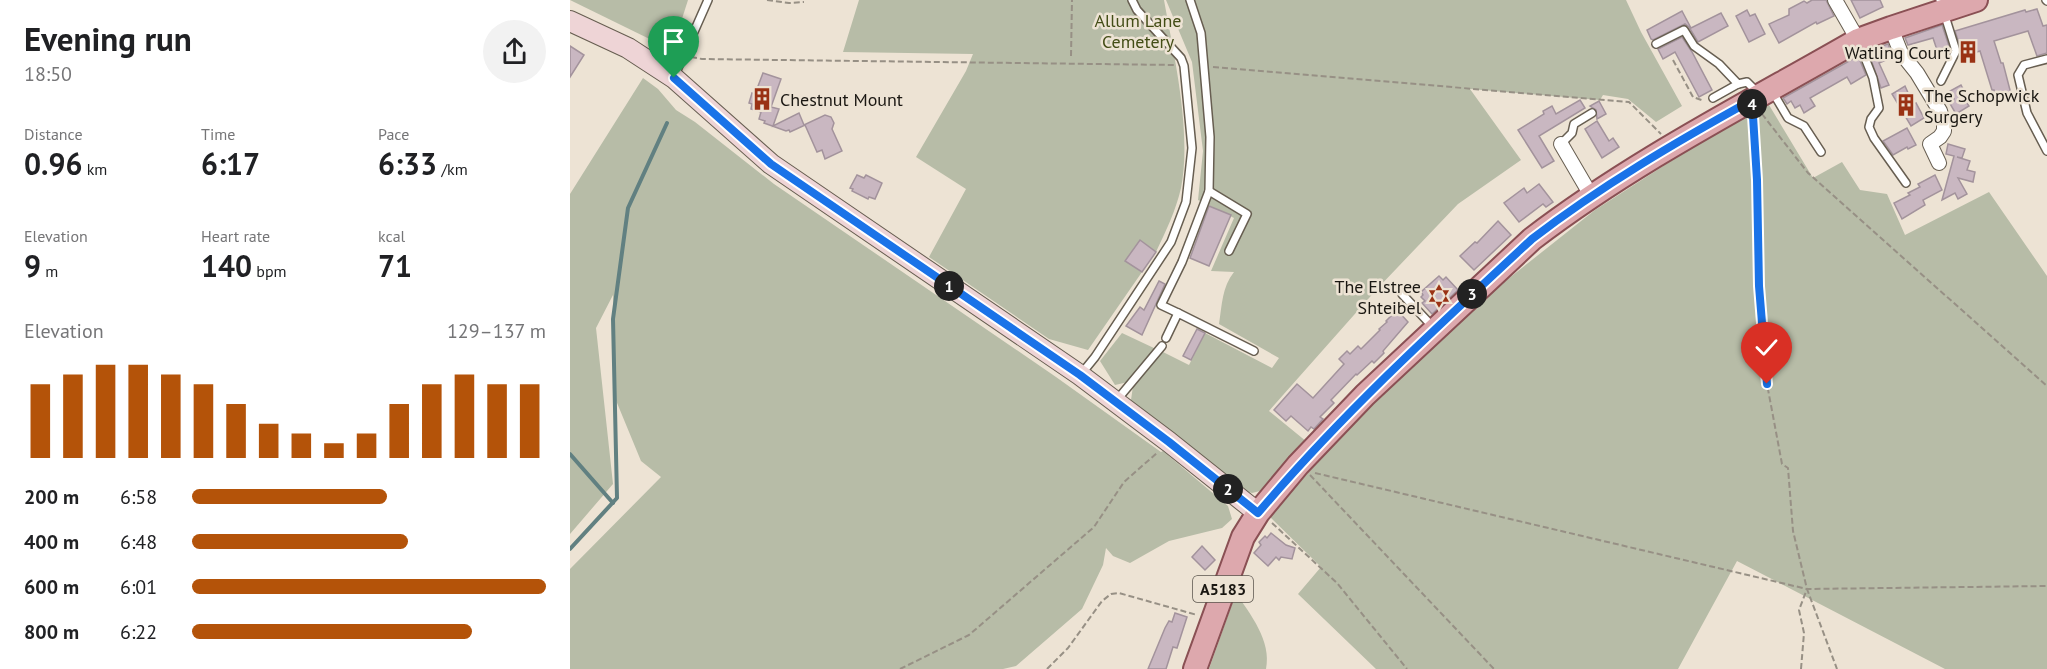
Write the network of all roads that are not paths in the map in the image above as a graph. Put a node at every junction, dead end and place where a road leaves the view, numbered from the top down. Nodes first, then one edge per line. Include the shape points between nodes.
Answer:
1 (708, 0) edge
2 (1132, 0) edge
3 (1190, 0) edge
4 (1835, 0) edge
5 (1976, 0) edge
6 (1942, 5) edge
7 (570, 21) edge
8 (1891, 28) junction
9 (1858, 40) junction
10 (1656, 44) dead end
11 (2047, 59) edge
12 (674, 78) junction
13 (1941, 81) dead end
14 (1755, 92) junction
15 (1713, 98) road end
16 (1592, 113) dead end
17 (1561, 144) joint
18 (2047, 151) edge
19 (1821, 152) dead end
20 (1939, 163) dead end
21 (1906, 183) dead end
22 (1209, 191) junction
23 (1592, 197) junction
24 (1229, 251) dead end
25 (1402, 294) dead end
26 (1178, 313) junction
27 (1434, 328) junction
28 (1166, 338) dead end
29 (1162, 346) dead end
30 (1254, 351) dead end
31 (1080, 375) junction
32 (1116, 401) junction
33 (1258, 513) junction
34 (1195, 669) edge

1 - 12 lane
2 - 31 lane via 1184,66 1192,148 1186,202 1171,242
3 - 22 lane via 1201,33 1210,137
4 - 9 street
5 - 6 main road, A5183
6 - 8 main road, A5183
6 - 13 lane via 1956,51
7 - 12 main road via 628,48
8 - 9 main road, A5183
8 - 20 street via 1901,53 1942,117 1944,131 1930,144
9 - 14 main road, A5183
9 - 21 lane via 1873,78 1879,108 1869,127
10 - 14 lane via 1684,30 1694,46
11 - 18 lane via 2024,65 2018,75 2027,113
12 - 31 main road via 771,164
14 - 15 lane
14 - 19 lane via 1804,126
14 - 23 main road, A5183
16 - 17 lane via 1574,124 1572,133
17 - 23 street
22 - 24 lane via 1247,214
22 - 26 lane via 1161,305
23 - 27 main road, A5183 via 1532,239
25 - 27 lane
26 - 28 lane
26 - 30 lane
27 - 33 main road, A5183 via 1350,411
29 - 32 lane
31 - 32 main road
32 - 33 main road
33 - 34 main road, A5183 via 1243,537

